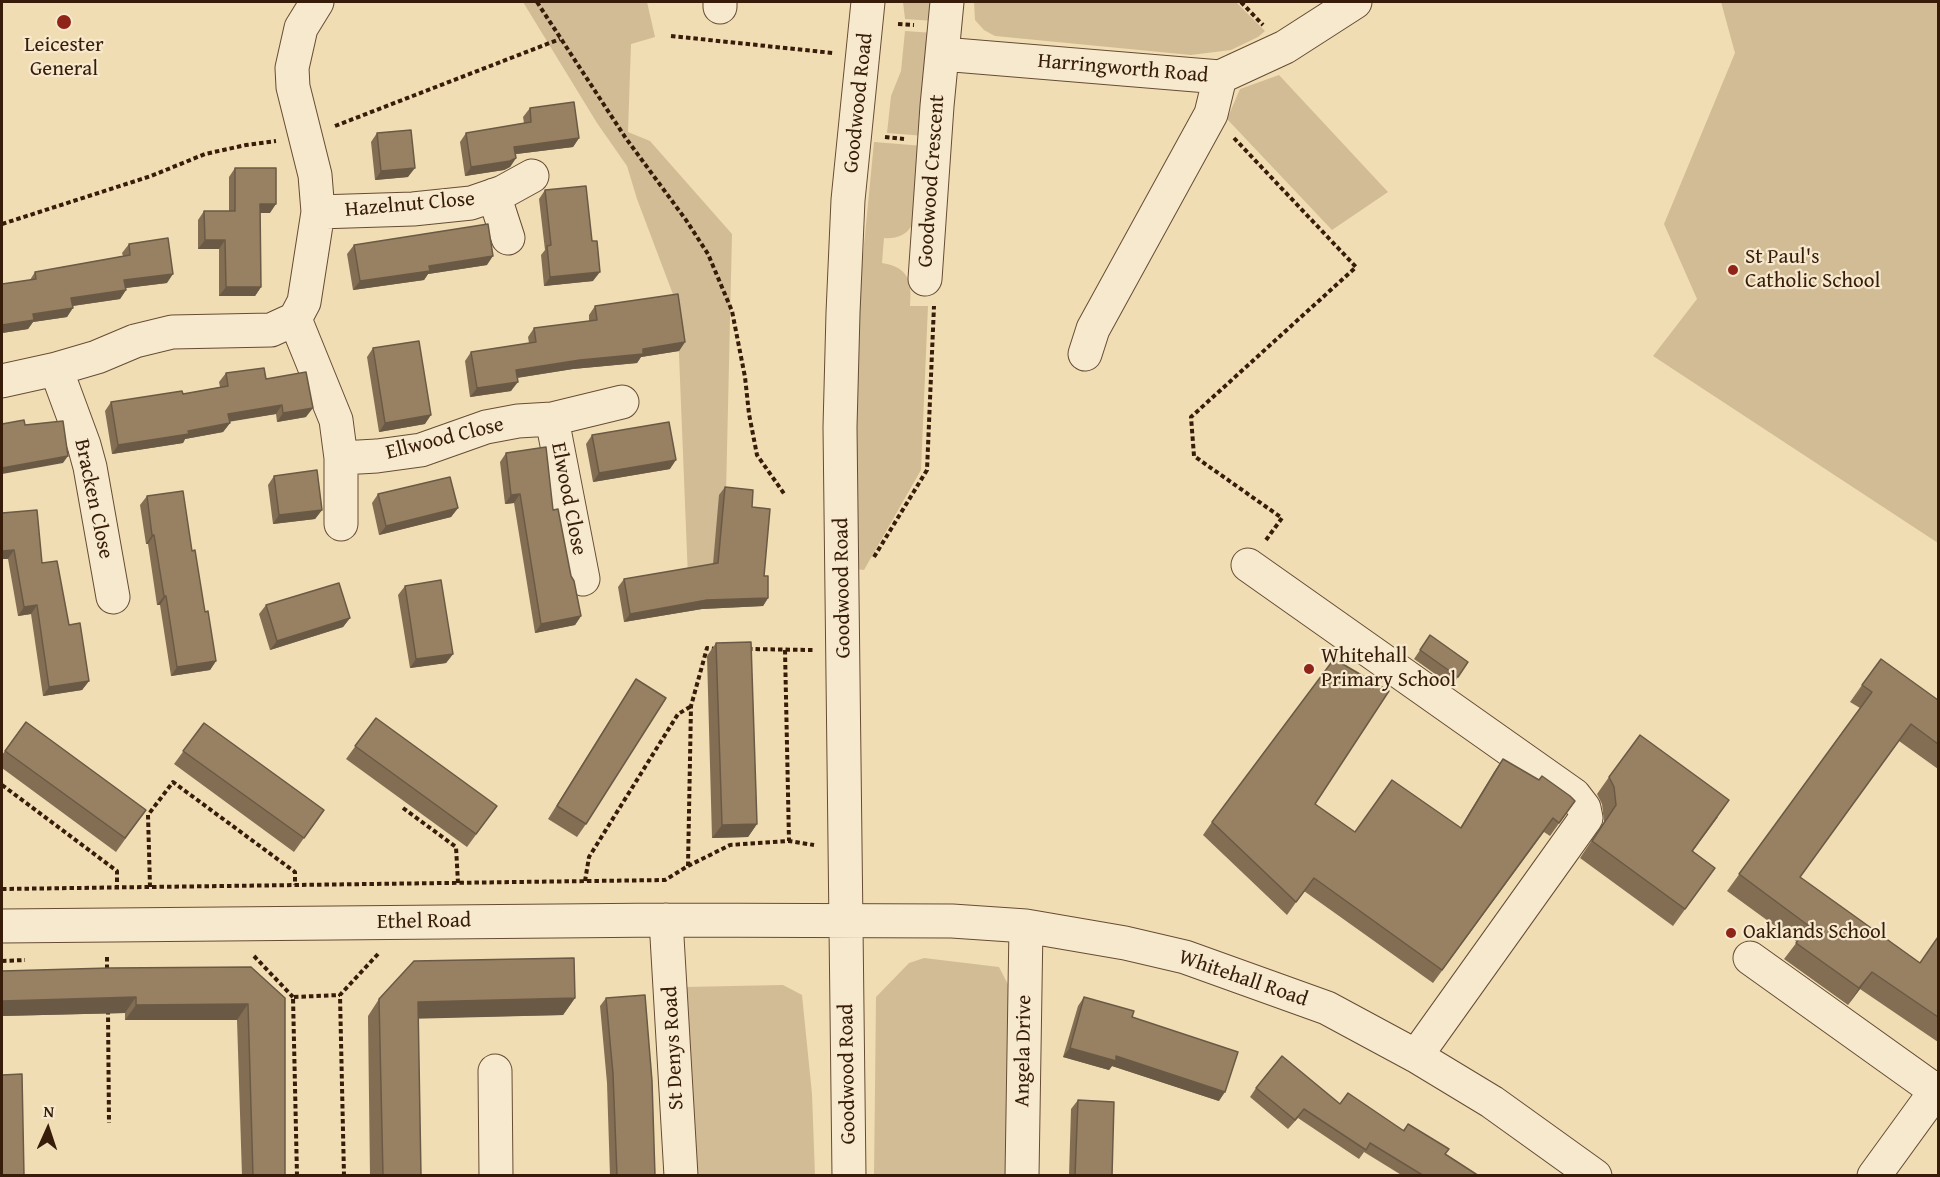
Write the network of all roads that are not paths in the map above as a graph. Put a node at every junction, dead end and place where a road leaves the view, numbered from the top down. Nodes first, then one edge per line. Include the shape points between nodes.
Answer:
1 (316, 2) edge
2 (1355, 2) edge
3 (868, 11) edge
4 (945, 28) edge
5 (1220, 77) junction
6 (532, 176) dead end
7 (494, 195) junction
8 (318, 212) junction
9 (508, 238) dead end
10 (926, 279) road end
11 (295, 319) junction
12 (1085, 354) dead end
13 (56, 369) junction
14 (2, 381) edge
15 (622, 402) dead end
16 (552, 419) junction
17 (341, 458) junction
18 (341, 524) dead end
19 (1248, 565) road end
20 (583, 579) dead end
21 (113, 597) dead end
22 (666, 920) junction
23 (846, 920) junction
24 (2, 926) edge
25 (1026, 926) junction
26 (1750, 958) dead end
27 (1416, 1056) junction
28 (495, 1071) dead end
29 (1937, 1089) edge
30 (496, 1176) edge
31 (681, 1176) edge
32 (849, 1176) edge
33 (1022, 1176) edge
34 (1595, 1176) edge
35 (1874, 1176) edge

1 - 8 street via 301,28 292,68 293,87 315,175
2 - 5 street, Harringworth Road via 1285,47
3 - 23 street, Goodwood Road via 848,200 840,427
4 - 5 street, Harringworth Road
4 - 10 street, Goodwood Crescent
5 - 12 street via 1211,114 1093,329
6 - 7 street, Hazelnut Close
7 - 8 street, Hazelnut Close via 471,203 412,209
7 - 9 street
8 - 11 street via 304,302
11 - 13 street via 271,330 172,332
11 - 17 street via 336,420
13 - 14 street
13 - 21 street, Bracken Close via 90,467
15 - 16 street, Ellwood Close
16 - 17 street, Ellwood Close via 486,427 421,450
16 - 20 street, Elwood Close
17 - 18 street
19 - 27 street via 1574,795 1584,807 1586,818
22 - 23 street, Ethel Road
22 - 24 street, Ethel Road
22 - 31 street, St Denys Road
23 - 25 street, Whitehall Road
23 - 32 street, Goodwood Road
25 - 27 street, Whitehall Road via 1185,957 1327,1008
25 - 33 street, Angela Drive
26 - 29 street
27 - 34 street, Whitehall Road via 1492,1102
28 - 30 street
29 - 35 street

